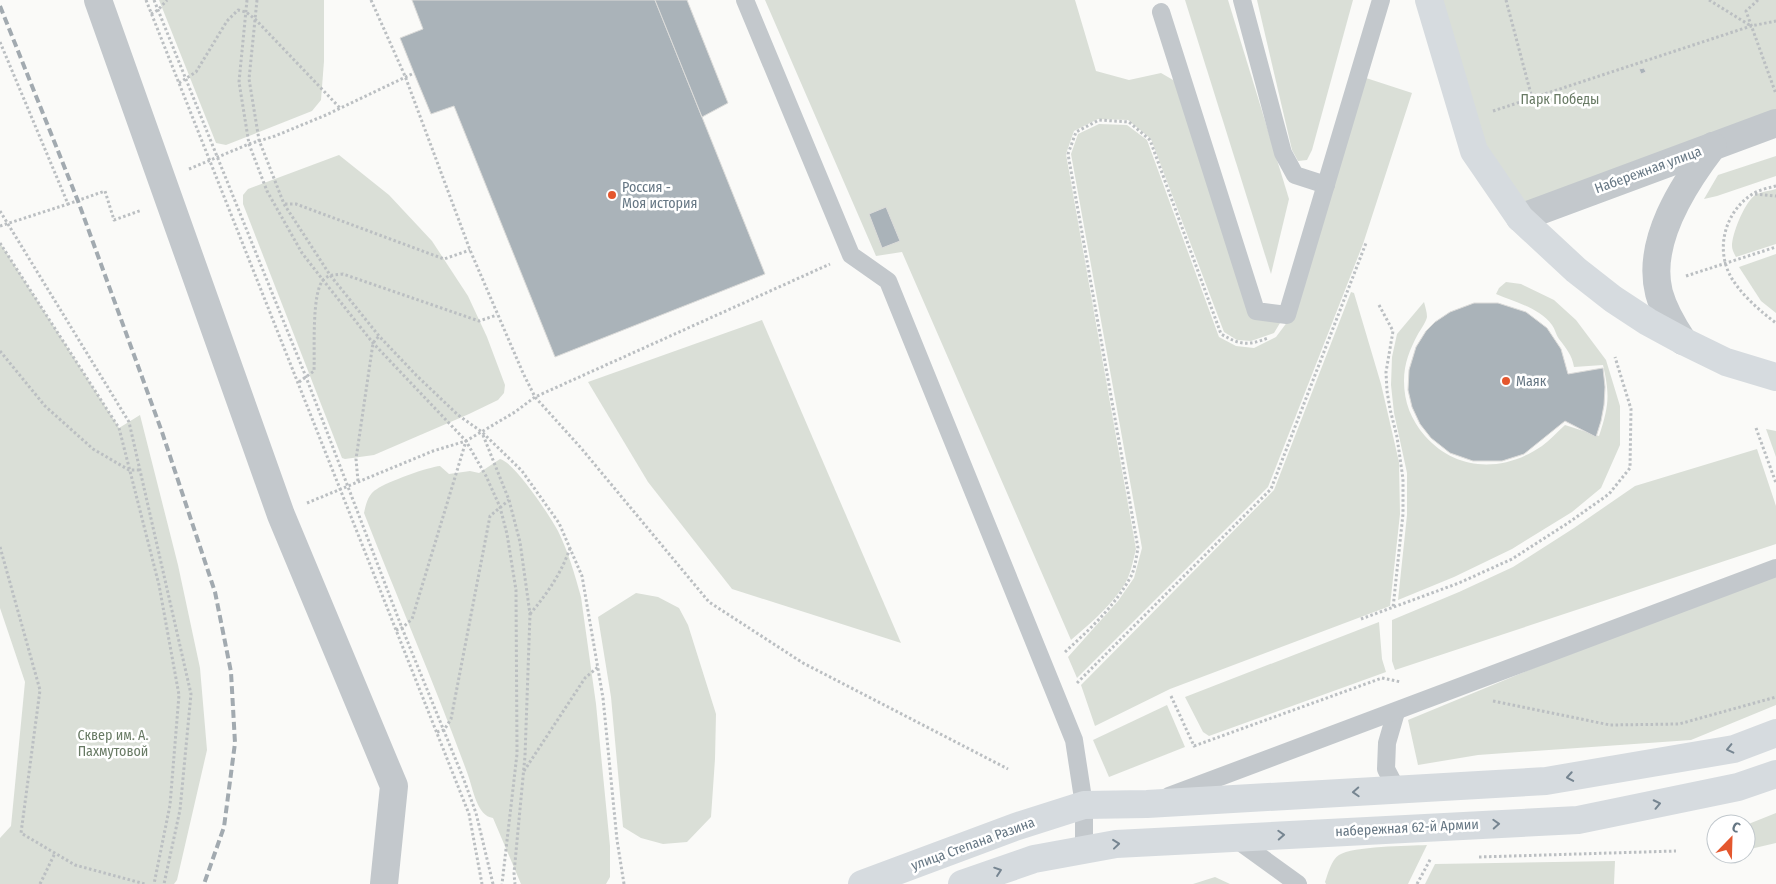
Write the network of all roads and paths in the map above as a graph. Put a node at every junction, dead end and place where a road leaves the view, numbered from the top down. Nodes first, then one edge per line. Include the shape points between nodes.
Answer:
1 (98, 0) edge
2 (146, 0) edge
3 (154, 0) edge
4 (166, 0) edge
5 (247, 0) edge
6 (257, 0) edge
7 (371, 0) edge
8 (745, 0) edge
9 (1242, 0) edge
10 (1381, 0) edge
11 (1429, 0) edge
12 (1506, 0) edge
13 (1709, 0) edge
14 (1758, 0) edge
15 (158, 10) junction
16 (246, 12) junction
17 (1161, 12) dead end
18 (151, 14) junction
19 (254, 19) junction
20 (1776, 21) edge
21 (1751, 26) junction
22 (0, 42) edge
23 (414, 73) dead end
24 (405, 76) junction
25 (1776, 79) edge
26 (185, 80) junction
27 (1771, 80) junction
28 (179, 83) junction
29 (1776, 95) edge
30 (1532, 98) junction
31 (340, 108) junction
32 (1484, 114) dead end
33 (1776, 123) edge
34 (259, 140) junction
35 (249, 144) junction
36 (1714, 146) junction
37 (217, 157) junction
38 (210, 160) junction
39 (163, 180) junction
40 (1326, 186) junction
41 (1776, 186) edge
42 (1752, 194) junction
43 (1776, 196) edge
44 (68, 204) junction
45 (284, 204) junction
46 (0, 211) edge
47 (1520, 218) junction
48 (114, 220) dead end
49 (8, 223) junction
50 (0, 226) edge
51 (0, 243) edge
52 (1366, 243) dead end
53 (1776, 247) edge
54 (470, 250) junction
55 (851, 255) junction
56 (1726, 264) junction
57 (330, 275) junction
58 (1681, 277) dead end
59 (323, 280) junction
60 (1379, 305) dead end
61 (498, 315) junction
62 (1287, 316) junction
63 (1776, 324) edge
64 (379, 336) junction
65 (1683, 341) junction
66 (373, 342) junction
67 (0, 351) edge
68 (1615, 357) dead end
69 (306, 377) junction
70 (1776, 377) edge
71 (299, 382) junction
72 (535, 397) junction
73 (1756, 428) dead end
74 (482, 432) junction
75 (466, 441) junction
76 (129, 470) junction
77 (140, 470) junction
78 (358, 481) junction
79 (1776, 483) edge
80 (348, 486) junction
81 (341, 489) junction
82 (509, 500) junction
83 (500, 507) junction
84 (281, 515) junction
85 (0, 547) edge
86 (570, 548) junction
87 (1776, 568) edge
88 (1393, 608) junction
89 (530, 614) junction
90 (1361, 620) dead end
91 (402, 628) junction
92 (396, 630) junction
93 (1060, 655) dead end
94 (598, 667) junction
95 (1401, 682) dead end
96 (1079, 691) dead end
97 (1449, 692) junction
98 (1171, 696) dead end
99 (1776, 697) edge
100 (1396, 712) junction
101 (444, 730) junction
102 (437, 732) junction
103 (1776, 733) edge
104 (1008, 769) dead end
105 (524, 771) junction
106 (1776, 774) edge
107 (1398, 790) junction
108 (1147, 804) junction
109 (1084, 805) junction
110 (1232, 837) junction
111 (1084, 849) junction
112 (1676, 851) dead end
113 (55, 853) junction
114 (1477, 857) dead end
115 (1440, 858) dead end
116 (40, 884) edge
117 (145, 884) edge
118 (154, 884) edge
119 (164, 884) edge
120 (384, 884) edge
121 (482, 884) edge
122 (493, 884) edge
123 (502, 884) edge
124 (515, 884) edge
125 (624, 884) edge
126 (862, 884) edge
127 (962, 884) edge
128 (1298, 884) edge
129 (1417, 884) edge

1 - 39 street
2 - 18 path
3 - 15 path
4 - 15 path
5 - 16 path
6 - 19 path
7 - 24 path
8 - 55 lane
9 - 40 lane via 1283,153 1295,176
10 - 40 lane
11 - 47 main road via 1474,151
12 - 30 path
13 - 21 path
14 - 21 path via 1746,11
15 - 18 path
15 - 26 path
16 - 19 path
16 - 26 path via 238,10 227,21 196,72
16 - 35 path via 239,82
17 - 62 lane via 1256,311
18 - 28 path
19 - 31 path
19 - 34 path via 249,79
20 - 21 path
21 - 27 path
21 - 30 path
22 - 44 path
23 - 24 path
24 - 31 path
24 - 54 path
25 - 27 path
26 - 28 path
26 - 37 path
27 - 29 path
28 - 38 path
30 - 32 path
31 - 34 path
33 - 36 street, Набережная улица
34 - 35 path
34 - 45 path
35 - 37 path
35 - 59 path via 268,191 302,253
36 - 47 street, Набережная улица
36 - 65 street via 1692,173 1675,205 1662,235 1656,264 1659,292 1669,319
37 - 38 path
37 - 69 path
38 - 39 path
38 - 71 path
39 - 84 street
40 - 62 lane
41 - 42 path
42 - 43 path
42 - 56 path via 1737,207 1728,224 1723,241
44 - 48 path via 105,191
44 - 49 path
45 - 54 path via 296,204 444,259
45 - 57 path
46 - 49 path
47 - 65 main road via 1613,299
49 - 50 path
49 - 77 path via 130,422
51 - 76 path via 119,428
52 - 96 path via 1271,490 1076,684
53 - 56 path
54 - 61 path
55 - 72 path
55 - 109 lane via 888,281 1074,740
56 - 58 path
56 - 63 path via 1734,282
57 - 59 path
57 - 61 path via 343,274 479,321
57 - 64 path
59 - 66 path
59 - 69 path via 316,296 314,372
60 - 88 path via 1393,331 1386,372 1387,391 1403,479 1403,514
61 - 72 path
62 - 93 path via 1276,334 1253,344 1237,343 1222,334 1150,140 1129,122 1099,120 1076,132 1068,154 1138,548 1131,577 1116,599 1093,626
64 - 66 path
64 - 74 path via 416,375
65 - 70 main road via 1726,362
66 - 75 path
66 - 78 path via 356,458
67 - 76 path via 45,406 94,450
68 - 88 path via 1631,410 1630,468 1609,494 1512,559
69 - 71 path
69 - 80 path
71 - 81 path
72 - 74 path
72 - 104 path via 708,602 803,663
73 - 79 path
74 - 75 path
74 - 82 path
74 - 86 path via 522,471 559,523
75 - 78 path
75 - 83 path
75 - 91 path via 412,619
76 - 77 path
76 - 118 path via 159,585 179,695 170,805
77 - 119 path via 191,694 180,810
78 - 80 path
80 - 81 path
80 - 91 path
81 - 84 path
81 - 92 path
82 - 83 path
82 - 89 path via 520,542
83 - 101 path via 490,516 451,719
83 - 123 path via 516,590 517,754
84 - 120 street via 394,786
85 - 113 path via 40,690 21,833
86 - 89 path via 564,564
86 - 94 path via 582,576
87 - 97 lane
88 - 90 path
89 - 105 path
91 - 92 path
91 - 101 path
92 - 102 path
94 - 105 path via 585,678
94 - 125 path
95 - 98 path via 1382,678 1194,746
97 - 99 path via 1610,725 1679,724
97 - 100 lane
100 - 107 lane via 1387,743 1386,769
100 - 108 lane
101 - 102 path
101 - 122 path via 476,813
102 - 121 path via 469,814
103 -> 107 main road via 1734,749 1546,781
105 - 124 path
110 -> 106 main road, набережная 62-й Армии via 1578,820 1738,787
107 -> 108 main road
108 - 109 main road
109 - 111 lane
109 - 126 main road, улица Степана Разина
111 -> 110 main road, набережная 62-й Армии
110 - 128 lane
127 -> 111 main road, набережная 62-й Армии via 1034,859
112 - 114 path
113 - 116 path
113 - 117 path via 75,865
115 - 129 path via 1430,858

